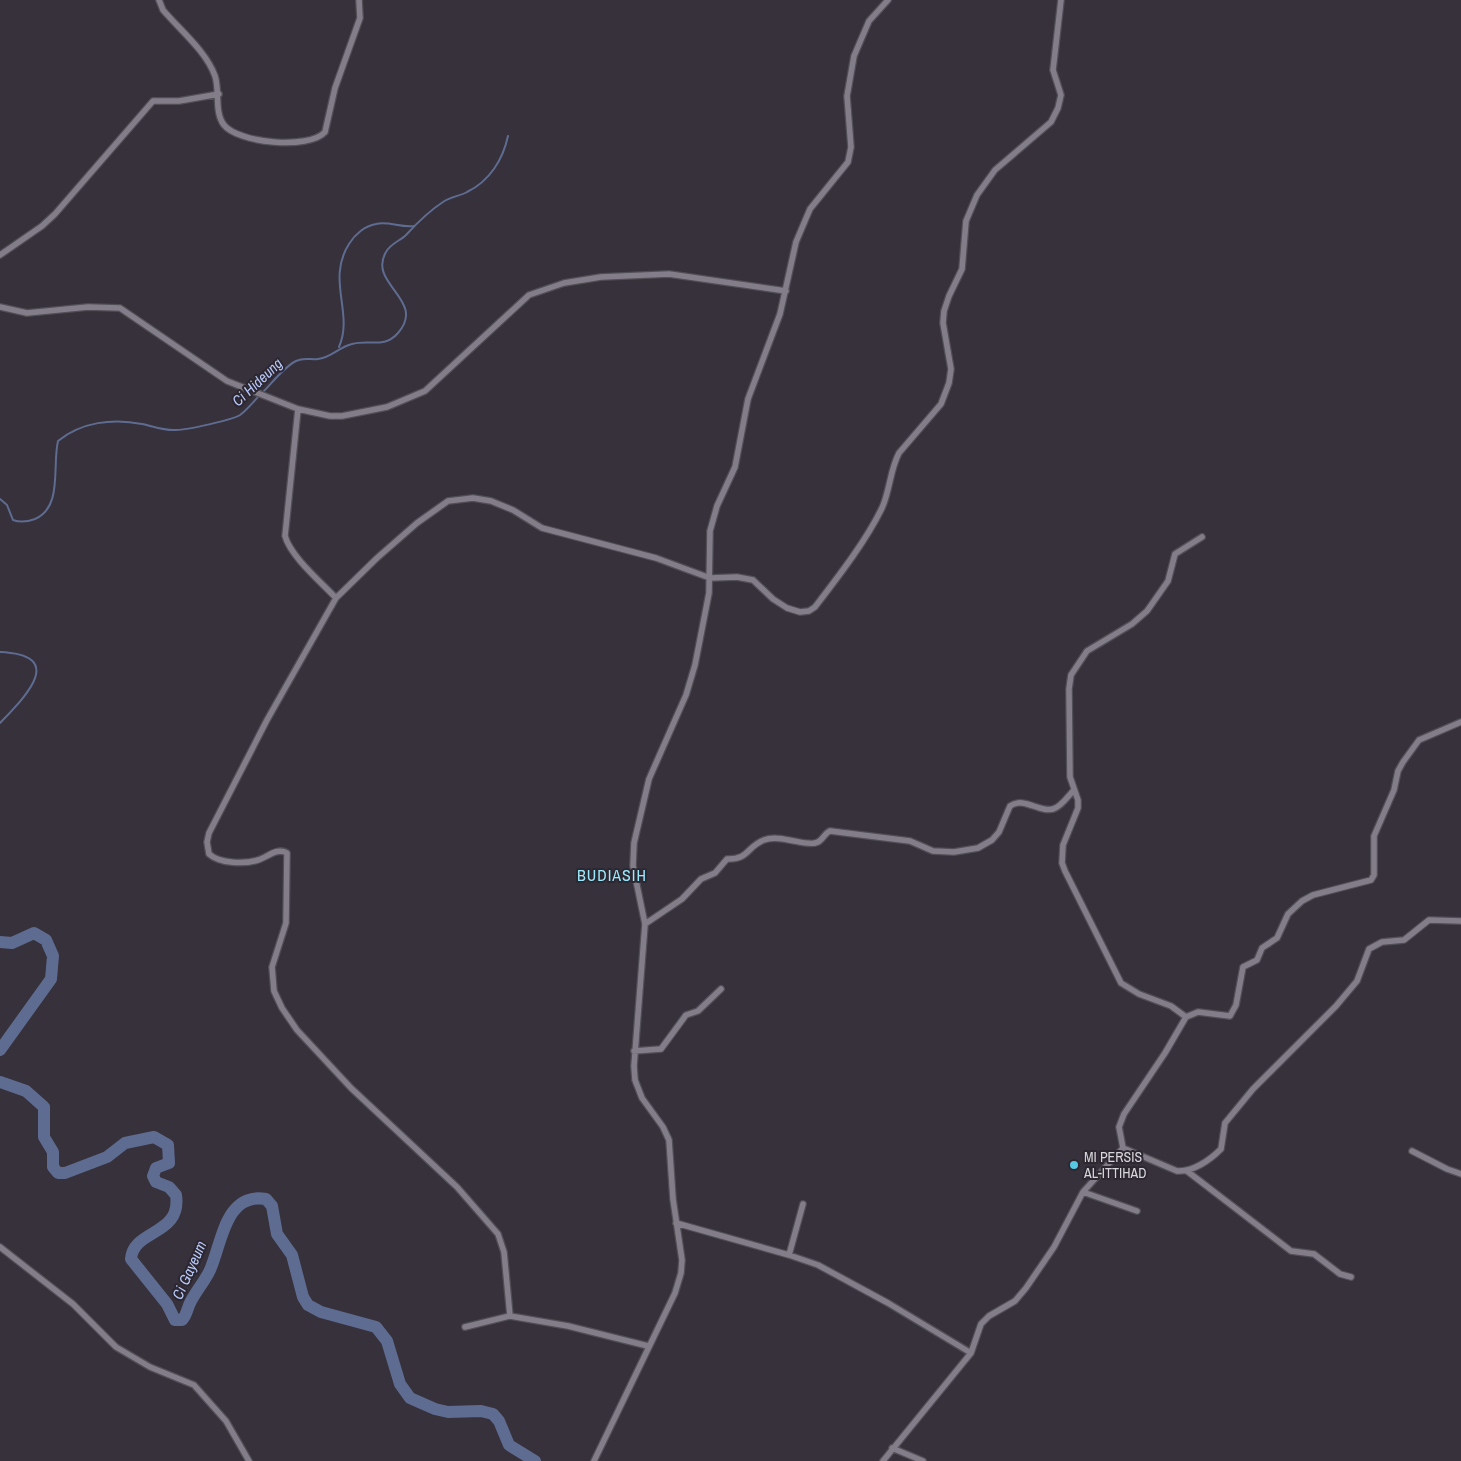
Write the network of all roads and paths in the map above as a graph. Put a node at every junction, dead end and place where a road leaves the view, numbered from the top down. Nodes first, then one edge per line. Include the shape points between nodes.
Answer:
1 (159, 0) edge
2 (358, 0) edge
3 (888, 0) edge
4 (1062, 0) edge
5 (219, 94) junction
6 (0, 254) edge
7 (786, 291) junction
8 (0, 306) edge
9 (298, 409) junction
10 (1202, 537) dead end
11 (710, 578) junction
12 (336, 598) junction
13 (1461, 722) edge
14 (1074, 790) junction
15 (1461, 921) edge
16 (645, 924) junction
17 (721, 989) dead end
18 (1186, 1016) junction
19 (634, 1051) junction
20 (1123, 1148) junction
21 (1412, 1151) dead end
22 (1187, 1171) junction
23 (1461, 1174) edge
24 (1083, 1192) junction
25 (803, 1204) dead end
26 (1137, 1212) dead end
27 (676, 1223) junction
28 (0, 1247) edge
29 (789, 1255) junction
30 (1351, 1277) dead end
31 (510, 1316) junction
32 (465, 1327) dead end
33 (648, 1346) junction
34 (971, 1353) junction
35 (892, 1448) junction
36 (249, 1461) edge
37 (594, 1461) edge
38 (883, 1461) edge
39 (923, 1461) edge

1 - 5 street via 163,10 210,65
2 - 5 street via 360,18 322,135 290,143 240,135 221,120
3 - 7 street via 869,21 851,68 848,96 851,147 848,162 807,217 796,242
4 - 11 street via 1053,70 1061,95 1058,108 1051,122 995,170 977,195 966,221 962,269 944,311 951,369 944,396 899,453 882,507 861,542 809,611 787,608 753,580
5 - 6 street via 149,104 55,214
7 - 9 street via 668,274 601,277 564,283 529,295 438,380 412,397 351,415 330,416
7 - 11 street via 776,329 748,399 732,476 712,520
8 - 9 street via 28,313 88,306 120,308 227,381
9 - 12 street via 285,536 296,556
10 - 14 street via 1175,554 1168,581 1147,611 1087,651 1074,667 1069,689 1070,777
11 - 12 street via 656,558 542,528 513,510 492,502 458,498 428,514
11 - 16 street via 692,678 649,779 639,816 632,856
12 - 31 street via 217,815 207,848 213,857 234,862 257,861 281,850 287,853 286,923 272,967 274,991 282,1008 297,1030 351,1088 457,1187 498,1234 504,1252
13 - 18 street via 1419,740 1400,766 1394,790 1374,836 1374,876 1371,880 1313,895 1292,910 1277,938 1262,948 1257,960 1243,967 1236,1005 1230,1016 1198,1012
14 - 16 street via 1051,810 1014,803 992,840 978,848 954,852 933,851 910,841 830,831 814,844 786,839 765,840 741,858 726,858 715,873 701,879 682,899
14 - 18 street via 1078,808 1063,846 1062,863 1092,926 1121,983
15 - 22 street via 1429,920 1404,940 1382,942 1369,949 1357,981 1324,1019 1253,1089 1225,1123 1222,1149
16 - 19 street
17 - 19 street via 698,1011 686,1015 661,1049
18 - 20 street via 1124,1114 1119,1127
19 - 27 street via 638,1089 669,1140
20 - 22 street via 1171,1170
20 - 24 street
21 - 23 street
22 - 30 street via 1288,1250 1314,1254 1340,1274
24 - 26 street
24 - 34 street via 1054,1247 1026,1288 1015,1301 988,1316 981,1324
25 - 29 street
27 - 29 street
27 - 33 street via 681,1273 675,1293
28 - 36 street via 73,1304 116,1347 150,1367 194,1385 226,1421
29 - 34 street via 850,1281
31 - 32 street
31 - 33 street via 568,1326
33 - 37 street
34 - 35 street
35 - 38 street
35 - 39 street

